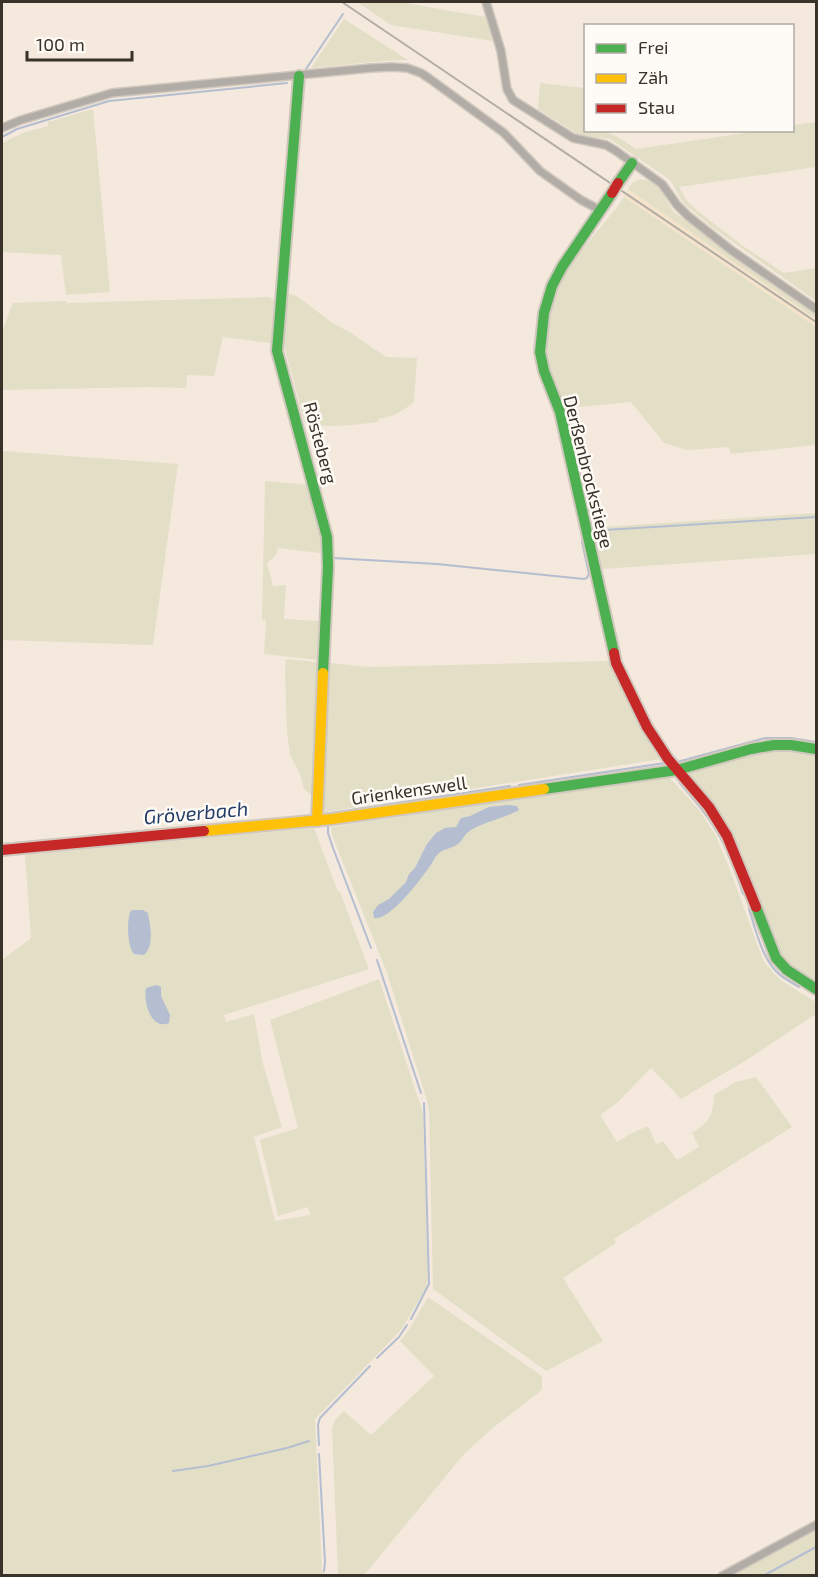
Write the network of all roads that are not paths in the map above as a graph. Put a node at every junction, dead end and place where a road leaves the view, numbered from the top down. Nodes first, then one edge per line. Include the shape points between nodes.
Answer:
1 (486, 2) edge
2 (299, 76) junction
3 (2, 128) edge
4 (632, 163) junction
5 (600, 210) junction
6 (816, 309) edge
7 (816, 749) edge
8 (677, 770) junction
9 (317, 821) junction
10 (2, 850) edge
11 (816, 988) edge
12 (816, 1525) edge
13 (734, 1573) edge
14 (722, 1575) edge

1 - 4 street via 513,100 568,136 606,145
2 - 3 street via 112,93
2 - 5 street via 392,66 413,69 504,133 540,171
2 - 9 street, Rösteberg via 277,351 327,537
4 - 5 street, Derßenbrockstiege
4 - 6 street via 662,184 688,216
5 - 8 street, Derßenbrockstiege via 552,286 544,313 540,352 560,412 616,663 647,727
7 - 8 street, Grienkenswell via 774,745
8 - 9 street, Grienkenswell
8 - 11 street, Derßenbrockstiege via 709,807 727,836 776,958
9 - 10 street, Grienkenswell
12 - 13 street
13 - 14 street

